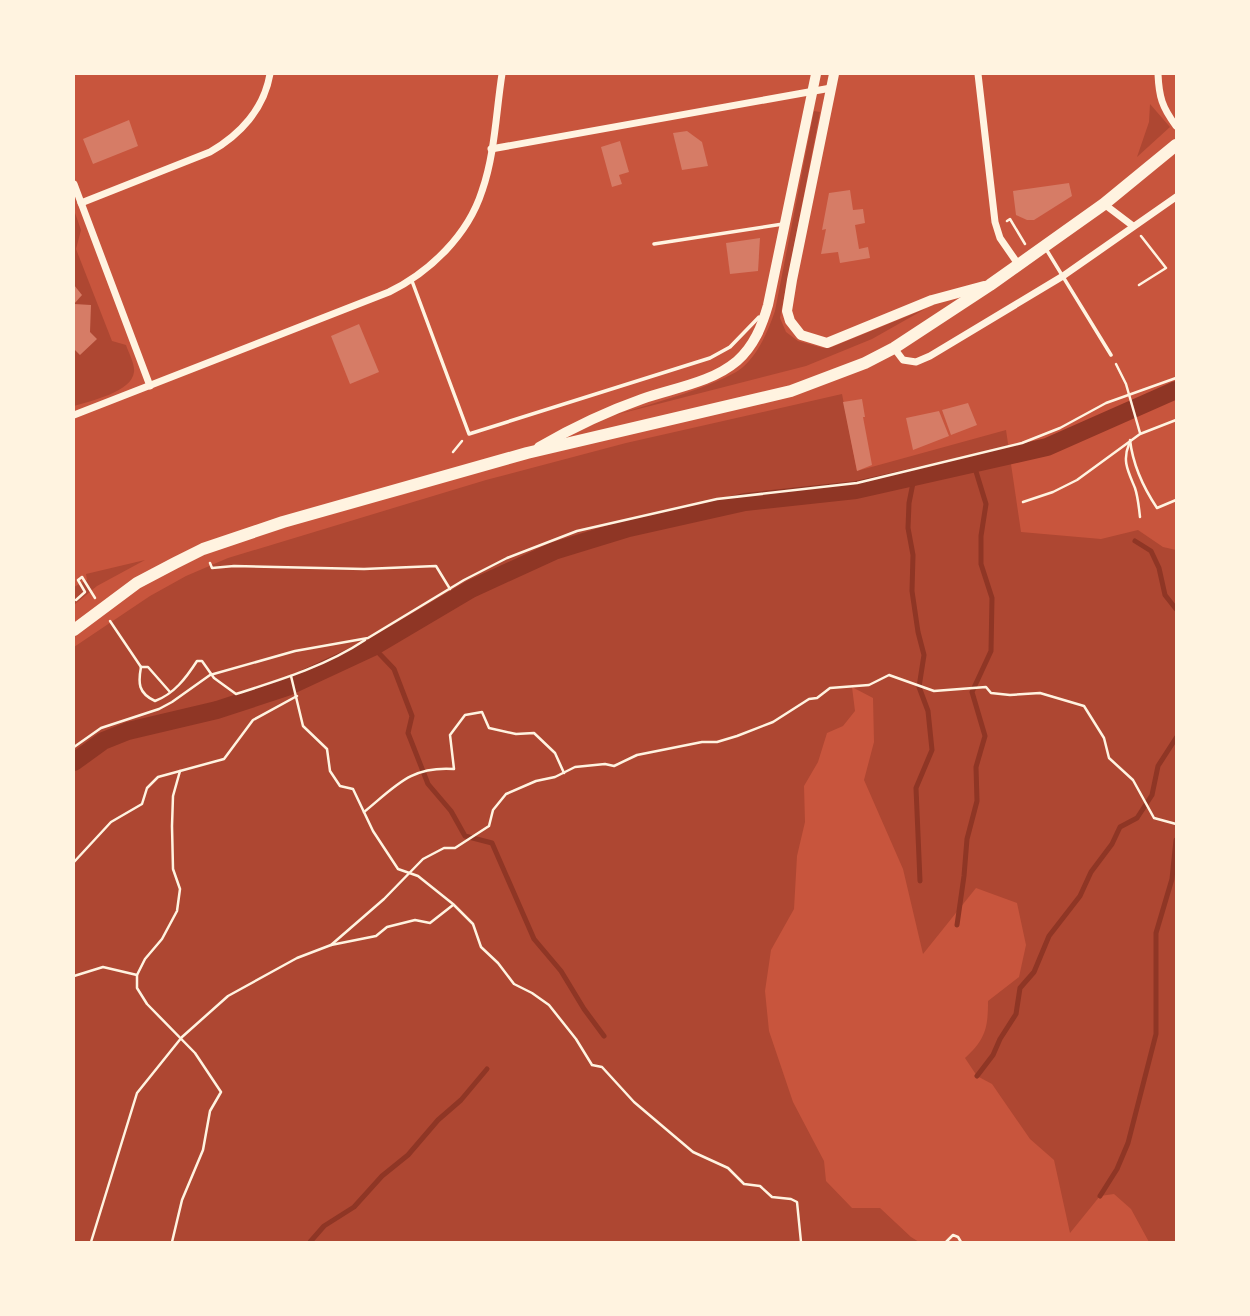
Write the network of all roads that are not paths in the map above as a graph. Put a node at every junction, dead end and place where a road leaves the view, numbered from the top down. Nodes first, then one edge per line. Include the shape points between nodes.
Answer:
1 (270, 74) edge
2 (502, 74) edge
3 (816, 74) edge
4 (834, 74) edge
5 (978, 74) edge
6 (1158, 74) edge
7 (831, 89) junction
8 (812, 92) junction
9 (1177, 126) edge
10 (1177, 145) edge
11 (491, 149) junction
12 (74, 184) edge
13 (1177, 197) edge
14 (81, 202) junction
15 (1104, 204) junction
16 (785, 223) junction
17 (1133, 226) junction
18 (654, 244) dead end
19 (1044, 247) junction
20 (1018, 264) junction
21 (1063, 276) junction
22 (412, 281) junction
23 (990, 285) junction
24 (768, 305) junction
25 (894, 348) junction
26 (1111, 355) road end
27 (150, 386) junction
28 (74, 415) edge
29 (527, 453) junction
30 (74, 630) edge

1 - 14 street via 258,108 229,141
2 - 11 street
3 - 8 main road
4 - 7 main road
5 - 20 street via 995,222
6 - 9 street via 1164,110
7 - 8 street
7 - 23 main road via 787,312 794,329 827,343 932,300
8 - 11 street
8 - 16 main road
10 - 15 highway
11 - 22 street via 482,193 468,220 438,258
12 - 14 street
13 - 17 street
14 - 27 street
15 - 17 street
15 - 19 highway
16 - 18 lane
16 - 24 main road
17 - 21 street
19 - 20 highway
19 - 21 lane
20 - 23 highway
21 - 25 street via 916,362 903,360
21 - 26 lane
22 - 24 lane via 469,434 710,358 730,347
22 - 27 street
23 - 25 highway
24 - 29 main road via 752,344 737,361 712,377 593,417
25 - 29 highway via 791,391
27 - 28 street
29 - 30 highway via 203,549 137,583

